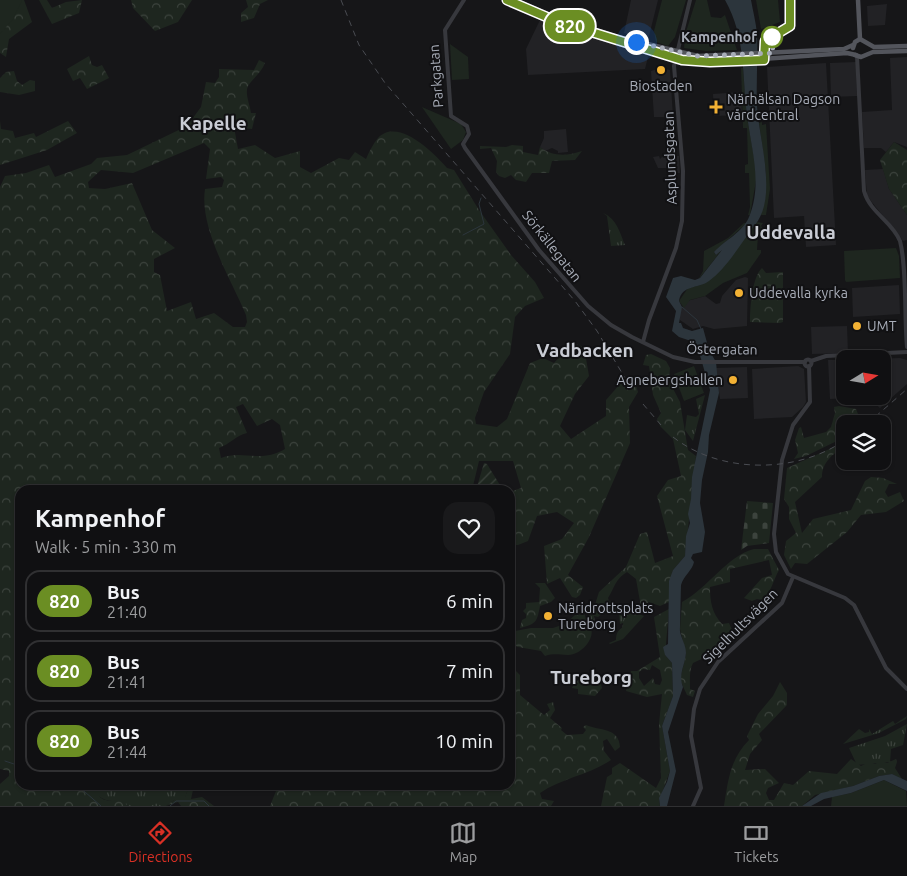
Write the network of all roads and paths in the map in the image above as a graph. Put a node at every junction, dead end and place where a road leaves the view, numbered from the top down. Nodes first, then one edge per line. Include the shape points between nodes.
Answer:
1 (464, 0) edge
2 (507, 0) edge
3 (514, 0) edge
4 (690, 0) edge
5 (858, 0) edge
6 (860, 40) junction
7 (869, 44) junction
8 (853, 45) junction
9 (907, 46) edge
10 (907, 51) edge
11 (677, 52) junction
12 (868, 53) junction
13 (858, 56) junction
14 (676, 58) junction
15 (463, 144) joint
16 (643, 342) junction
17 (907, 347) edge
18 (907, 352) edge
19 (811, 361) junction
20 (805, 362) junction
21 (808, 366) junction
22 (793, 577) junction
23 (907, 689) edge
24 (693, 806) edge

1 - 15 street, Parkgatan via 445,32 450,113 469,129
2 - 14 main road via 556,21
3 - 11 main road via 558,18
4 - 11 street, Asplundsgatan
5 - 6 main road
6 - 7 main road
6 - 8 main road
7 - 9 main road via 876,47
7 - 12 main road
8 - 11 main road via 844,49 742,55 698,56
8 - 13 main road
10 - 12 main road
11 - 14 street, Asplundsgatan
12 - 13 main road
13 - 14 main road via 847,53 697,62
13 - 17 street via 864,192 873,210 893,229 902,247
14 - 16 street, Asplundsgatan via 683,171 682,214 676,248
15 - 16 street, Sörkällegatan via 539,250 572,289 606,321
16 - 20 street, Östergatan via 680,360
18 - 19 street via 826,356
19 - 20 street, Östergatan
19 - 21 street
20 - 21 street
21 - 22 street via 810,402 793,425 784,453 774,531 779,559 784,570
22 - 23 street via 845,598 854,605 886,668
22 - 24 street, Sigelhultsvägen via 782,602 718,662 700,689 691,739 701,784

